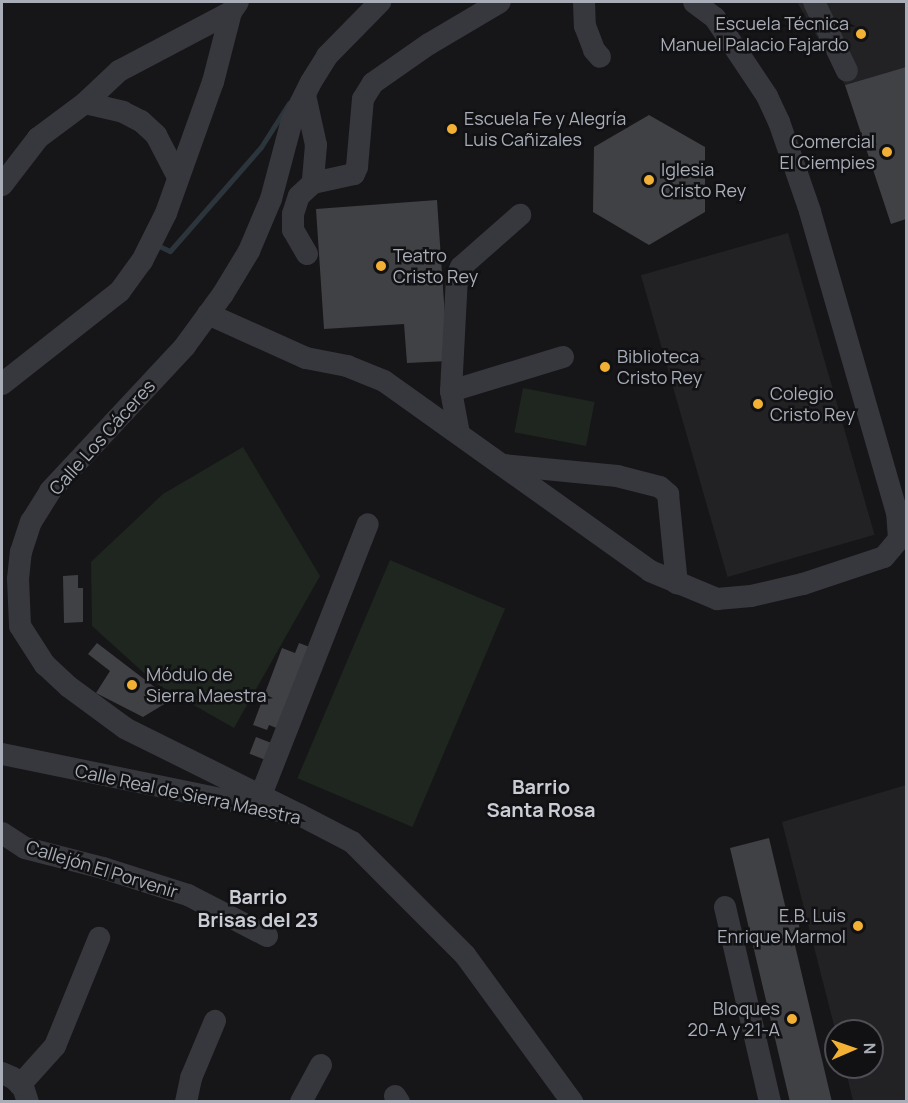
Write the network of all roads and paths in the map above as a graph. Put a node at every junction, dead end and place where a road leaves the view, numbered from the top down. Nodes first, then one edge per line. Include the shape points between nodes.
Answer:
1 (380, 2) edge
2 (500, 2) edge
3 (584, 2) edge
4 (694, 2) edge
5 (814, 2) edge
6 (234, 7) edge
7 (600, 57) dead end
8 (847, 70) dead end
9 (305, 95) junction
10 (85, 103) junction
11 (178, 177) junction
12 (313, 183) junction
13 (2, 185) edge
14 (520, 215) dead end
15 (307, 254) dead end
16 (208, 314) junction
17 (563, 357) dead end
18 (2, 384) edge
19 (451, 391) junction
20 (459, 434) junction
21 (502, 464) junction
22 (368, 524) dead end
23 (677, 584) junction
24 (2, 754) edge
25 (261, 795) junction
26 (300, 815) junction
27 (2, 833) edge
28 (725, 907) dead end
29 (267, 936) dead end
30 (99, 938) dead end
31 (215, 1021) dead end
32 (321, 1065) dead end
33 (16, 1086) edge
34 (186, 1101) edge
35 (301, 1101) edge
36 (572, 1101) edge
37 (770, 1101) edge

1 - 9 street, Calle Los Cáceres via 327,56
2 - 12 street via 373,82 363,99 354,174
3 - 7 street via 585,26
4 - 23 street via 721,26 767,96 779,122 812,218 899,539 884,557 804,584 731,600 717,599
5 - 8 street
6 - 10 street via 119,71
6 - 11 street via 213,82
9 - 12 street via 316,145
9 - 16 street, Calle Los Cáceres via 292,120 272,199 249,251
10 - 11 street via 123,111 141,122 156,135
10 - 13 street via 38,138
11 - 18 street via 153,243 120,291
12 - 15 street via 299,196 293,214 293,230
14 - 19 street via 461,267 457,276
16 - 20 street via 306,358 384,381
16 - 25 street, Calle Los Cáceres via 185,346 50,491 21,552 20,626 45,665 105,714 125,728
17 - 19 street
19 - 20 street
20 - 21 street
21 - 23 street via 650,571
21 - 23 street via 617,476 660,487 668,494
22 - 25 street
24 - 26 street, Calle Real de Sierra Maestra
25 - 26 street, Calle Los Cáceres
26 - 36 street, Calle Real de Sierra Maestra via 352,842 429,917 465,955
27 - 29 street, Callejón El Porvenir via 25,848 188,895
28 - 37 street
30 - 33 street via 55,1046
31 - 34 street via 191,1078
32 - 35 street

